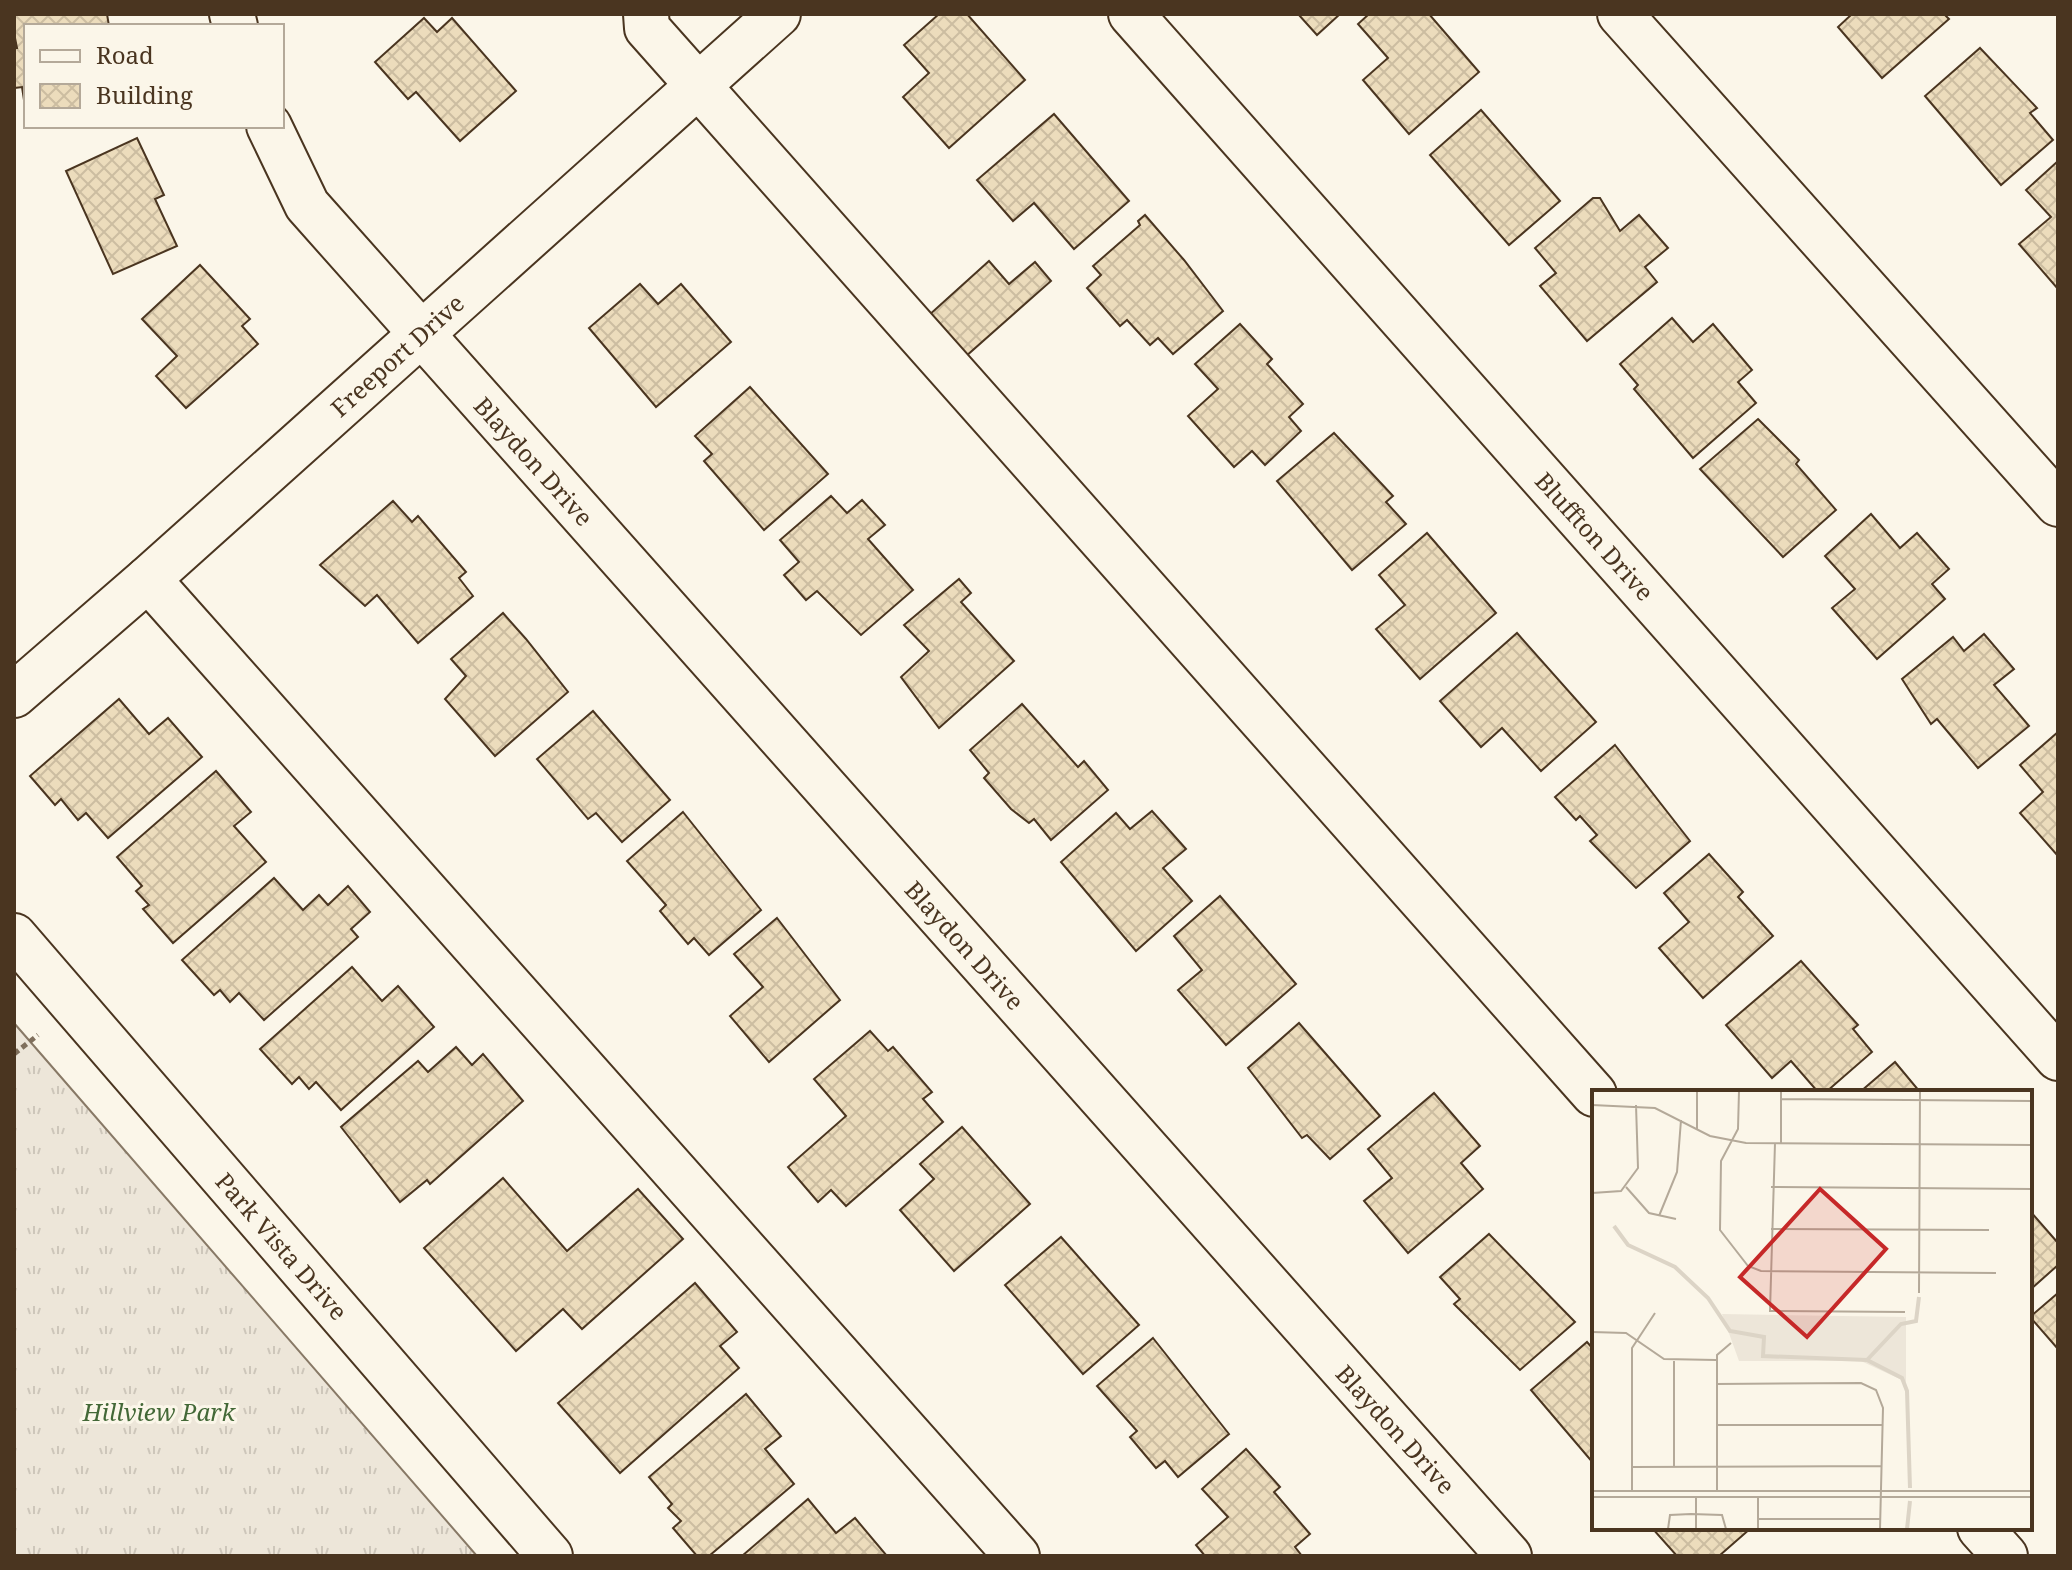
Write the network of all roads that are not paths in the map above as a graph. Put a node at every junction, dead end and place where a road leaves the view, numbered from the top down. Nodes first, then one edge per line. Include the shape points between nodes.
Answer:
1 (646, 14) edge
2 (778, 14) edge
3 (1131, 14) edge
4 (1620, 14) edge
5 (698, 85) junction
6 (270, 128) edge
7 (421, 334) junction
8 (2058, 504) edge
9 (148, 579) junction
10 (14, 695) edge
11 (14, 936) edge
12 (2058, 1058) edge
13 (1592, 1092) edge
14 (1982, 1530) edge
15 (550, 1556) edge
16 (1017, 1556) edge
17 (1509, 1556) edge
18 (2005, 1556) edge

1 - 5 street via 647,28
2 - 5 street, Freeport Drive
3 - 12 street, Bluffton Drive
4 - 8 street
5 - 7 street, Freeport Drive
5 - 13 street
6 - 7 street, Blaydon Drive via 307,205
7 - 9 street, Freeport Drive
7 - 17 street, Blaydon Drive
9 - 10 street, Freeport Drive
9 - 16 street
11 - 15 street, Park Vista Drive
14 - 18 street

